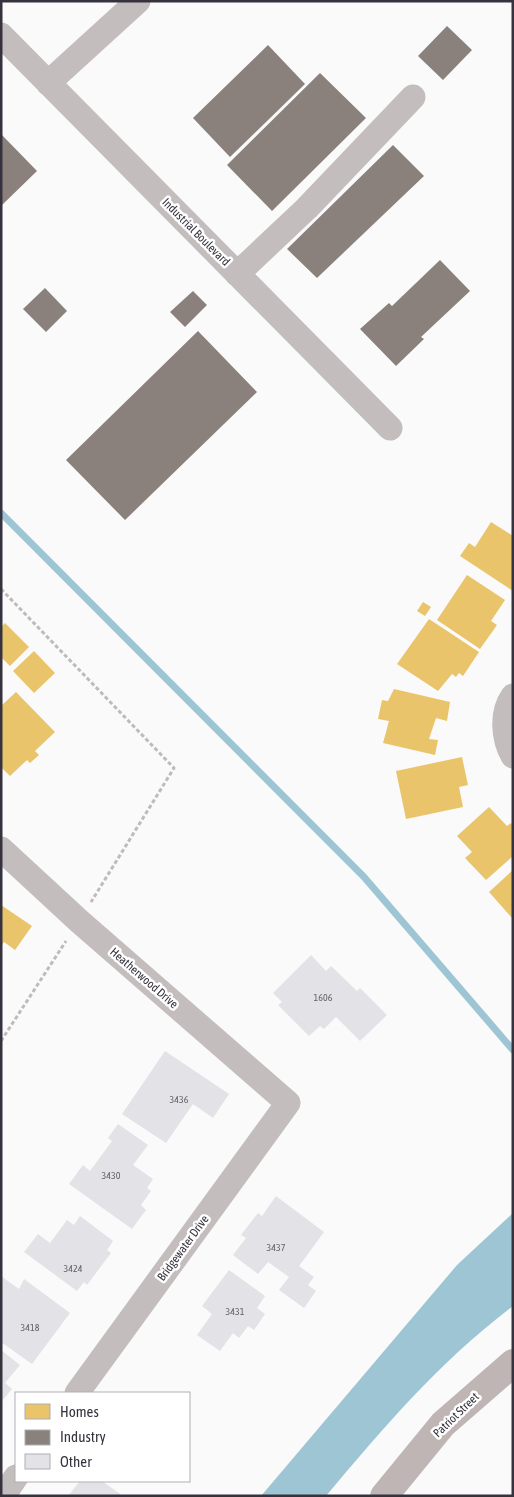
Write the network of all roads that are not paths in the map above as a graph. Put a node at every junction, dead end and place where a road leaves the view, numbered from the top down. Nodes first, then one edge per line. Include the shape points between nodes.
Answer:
1 (138, 1) edge
2 (1, 36) edge
3 (48, 83) junction
4 (413, 97) dead end
5 (237, 274) junction
6 (390, 428) dead end
7 (513, 696) edge
8 (513, 756) edge
9 (1, 849) edge
10 (288, 1103) joint
11 (513, 1363) edge
12 (78, 1392) edge
13 (15, 1478) edge
14 (3, 1496) edge
15 (384, 1496) edge

1 - 3 street
2 - 3 street, Industrial Boulevard
3 - 5 street, Industrial Boulevard
4 - 5 street via 307,208
5 - 6 street, Industrial Boulevard
7 - 8 street via 509,701 505,727
9 - 10 street, Heatherwood Drive via 79,922
10 - 12 street, Bridgewater Drive
11 - 15 main road, Patriot Street via 444,1424
13 - 14 street

